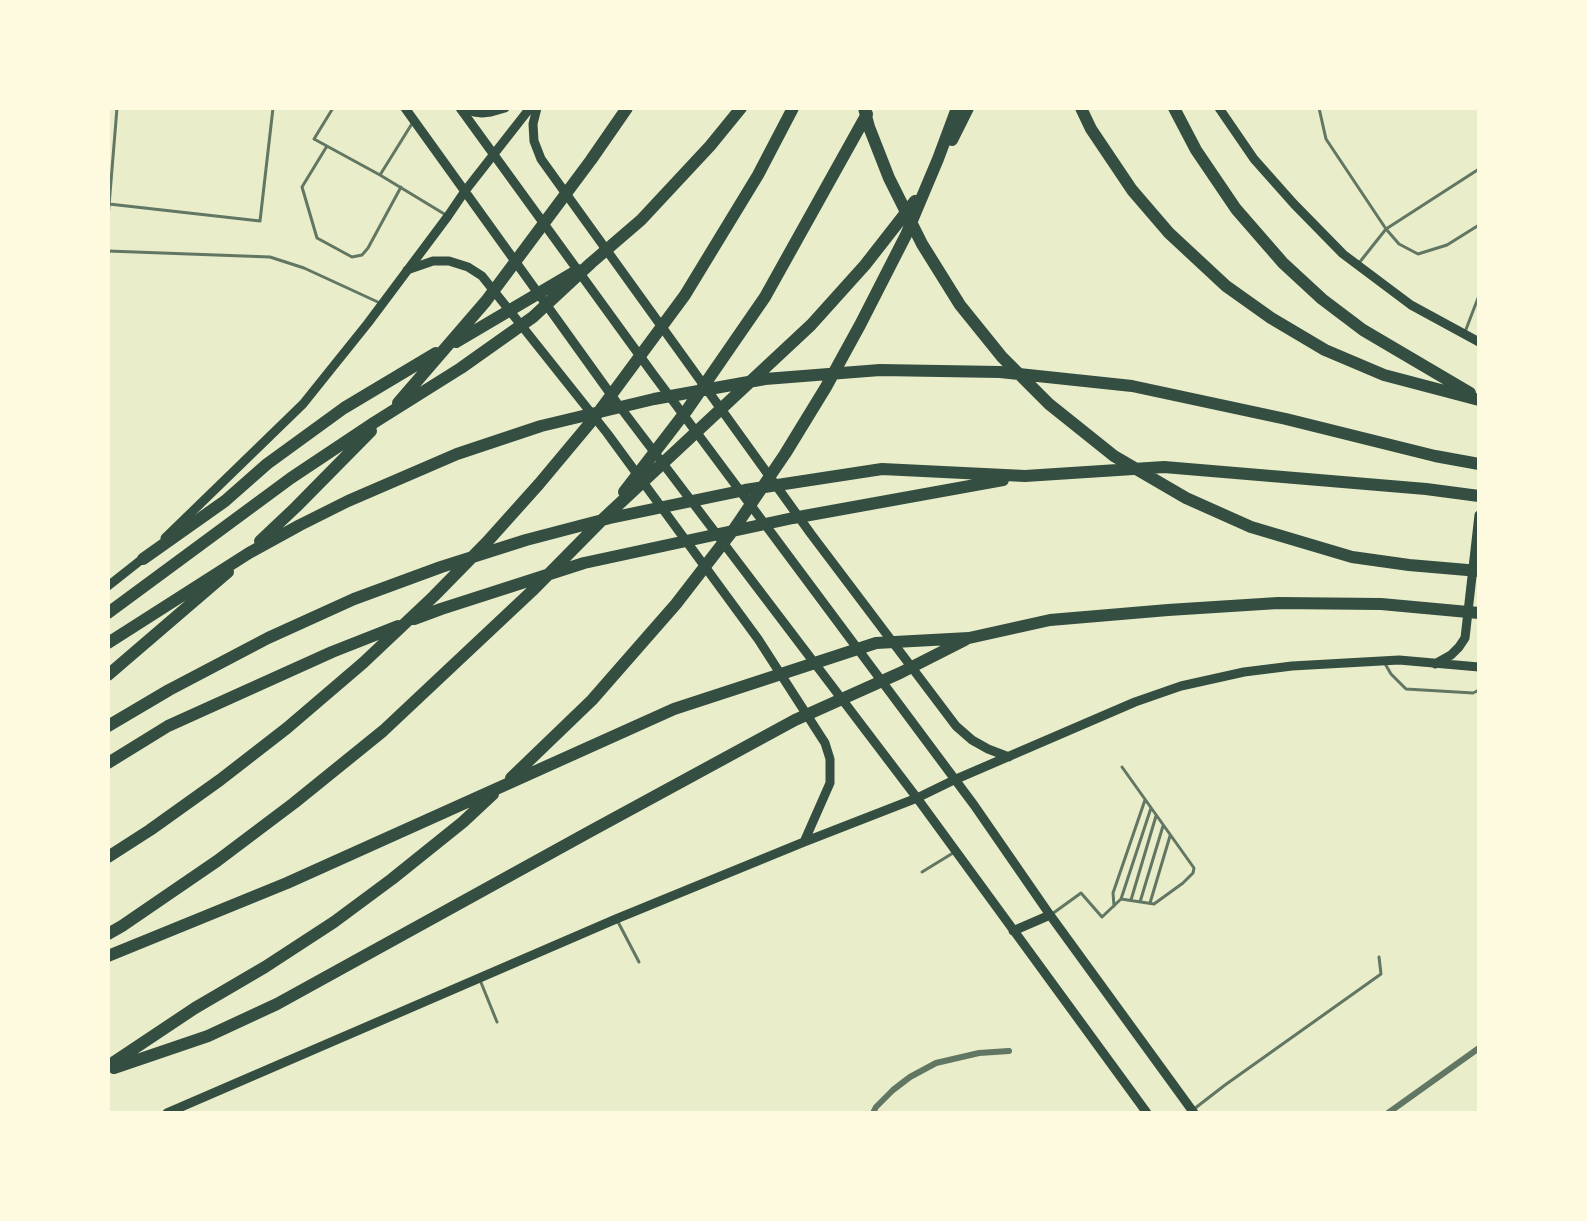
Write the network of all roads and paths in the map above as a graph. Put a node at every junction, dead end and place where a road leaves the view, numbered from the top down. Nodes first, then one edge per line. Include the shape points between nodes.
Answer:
1 (117, 108) edge
2 (273, 108) edge
3 (333, 108) edge
4 (405, 108) edge
5 (460, 108) edge
6 (465, 108) edge
7 (505, 108) edge
8 (530, 108) edge
9 (537, 108) edge
10 (627, 108) edge
11 (741, 108) edge
12 (793, 108) edge
13 (864, 108) edge
14 (870, 108) edge
15 (957, 108) edge
16 (968, 108) edge
17 (1081, 108) edge
18 (1174, 108) edge
19 (1219, 108) edge
20 (1319, 108) edge
21 (414, 120) junction
22 (327, 146) junction
23 (494, 154) junction
24 (1479, 169) edge
25 (381, 176) junction
26 (401, 187) junction
27 (465, 191) junction
28 (109, 204) edge
29 (448, 216) junction
30 (108, 218) edge
31 (1479, 225) edge
32 (1386, 229) junction
33 (108, 251) edge
34 (591, 262) junction
35 (1358, 265) junction
36 (407, 270) junction
37 (1478, 297) edge
38 (382, 304) junction
39 (1464, 334) junction
40 (1479, 342) edge
41 (1479, 351) edge
42 (1479, 399) edge
43 (1479, 464) edge
44 (1025, 476) junction
45 (1479, 496) edge
46 (1479, 514) edge
47 (603, 519) junction
48 (143, 560) junction
49 (1479, 571) edge
50 (108, 586) edge
51 (108, 613) edge
52 (1479, 613) edge
53 (969, 638) junction
54 (108, 643) edge
55 (1383, 661) junction
56 (1435, 664) junction
57 (1479, 667) edge
58 (108, 675) edge
59 (1479, 690) edge
60 (108, 726) edge
61 (1009, 757) junction
62 (108, 763) edge
63 (1122, 767) dead end
64 (954, 780) junction
65 (917, 798) junction
66 (1145, 800) junction
67 (1150, 807) junction
68 (1156, 816) junction
69 (1163, 825) junction
70 (1170, 835) junction
71 (804, 842) junction
72 (956, 851) junction
73 (108, 857) edge
74 (922, 872) dead end
75 (1121, 899) junction
76 (1131, 900) junction
77 (1140, 902) junction
78 (1150, 903) junction
79 (1114, 906) junction
80 (1050, 915) junction
81 (616, 919) junction
82 (1013, 931) junction
83 (108, 934) edge
84 (108, 956) edge
85 (1380, 957) dead end
86 (639, 962) dead end
87 (479, 978) junction
88 (497, 1022) dead end
89 (1479, 1048) edge
90 (1010, 1051) dead end
91 (108, 1068) edge
92 (1193, 1112) edge
93 (167, 1113) edge
94 (873, 1113) edge
95 (1147, 1113) edge
96 (1388, 1113) edge

1 - 28 lane
2 - 28 lane via 260,221
3 - 22 lane via 314,139
4 - 21 main road
5 - 23 main road
6 - 7 main road via 482,113
8 - 23 main road
9 - 61 main road via 534,141 541,159 811,534 956,726 972,740
10 - 58 highway via 486,301 395,406 212,587
11 - 34 highway via 641,220
12 - 73 highway via 758,175 685,295 595,417 488,542 354,671 288,728
13 - 49 highway via 889,178 922,244 960,305 1002,357 1049,404 1114,456 1186,498 1251,527 1352,557
14 - 47 highway via 765,297 687,410
15 - 91 highway via 906,235 826,387 785,454 676,604 599,691 517,772 392,879 334,922 195,1008
16 - 47 highway via 915,202 865,265 811,325
17 - 42 highway via 1132,190 1169,233 1226,286 1325,350 1384,375
18 - 42 highway via 1236,209 1283,263 1363,330
19 - 35 main road via 1254,159 1343,254
20 - 32 lane via 1326,139
21 - 25 lane
21 - 27 main road
22 - 25 lane
22 - 26 lane via 302,187 317,238 352,257 362,255
23 - 27 main road
23 - 64 main road
24 - 32 lane
25 - 26 lane
26 - 29 lane
27 - 29 main road
27 - 65 main road via 617,403
28 - 30 lane
29 - 36 main road
31 - 32 lane via 1447,245 1418,254 1400,244
32 - 35 lane
33 - 38 lane via 270,257 304,268
34 - 48 highway via 344,408
34 - 51 highway via 533,316 461,368 291,478
35 - 39 main road via 1411,304
36 - 38 main road
36 - 71 main road via 433,261 449,261 482,276 607,434 758,639 825,743 830,759 830,783
37 - 39 lane
38 - 48 main road via 303,404
39 - 40 main road
39 - 41 main road
43 - 54 highway via 1132,386 1000,372 880,370 765,379 654,399 542,426 457,454 300,525
44 - 45 highway via 1164,467
44 - 60 highway via 882,470 734,493 526,540 354,599 268,638
44 - 62 highway via 793,518 584,563 441,609 332,652 168,726
46 - 56 main road via 1465,638 1452,655
47 - 83 highway via 383,731 217,861
48 - 50 main road
52 - 53 highway via 1381,604 1278,603 1050,620
53 - 84 highway via 876,643 674,709 287,883
53 - 91 highway via 795,720 277,1004 208,1036
55 - 56 main road
55 - 59 lane via 1406,689 1473,693
55 - 61 main road via 1292,666 1181,686
56 - 57 main road
61 - 64 main road
63 - 66 lane
64 - 65 main road
64 - 80 main road
65 - 71 main road
65 - 72 main road
66 - 67 lane
66 - 79 lane via 1113,893
67 - 68 lane
67 - 75 lane
68 - 69 lane
68 - 76 lane
69 - 70 lane
69 - 77 lane
70 - 78 lane
70 - 78 lane via 1194,868 1193,873 1170,893
71 - 81 main road
72 - 74 lane
72 - 82 main road
75 - 76 lane
75 - 79 lane
76 - 77 lane
77 - 78 lane
79 - 80 lane via 1102,917 1081,892
80 - 82 main road
80 - 92 main road
81 - 86 lane
81 - 87 main road
82 - 95 main road
85 - 92 lane via 1381,974
87 - 88 lane
87 - 93 main road
89 - 96 street
90 - 94 street via 979,1053 936,1064 893,1090

